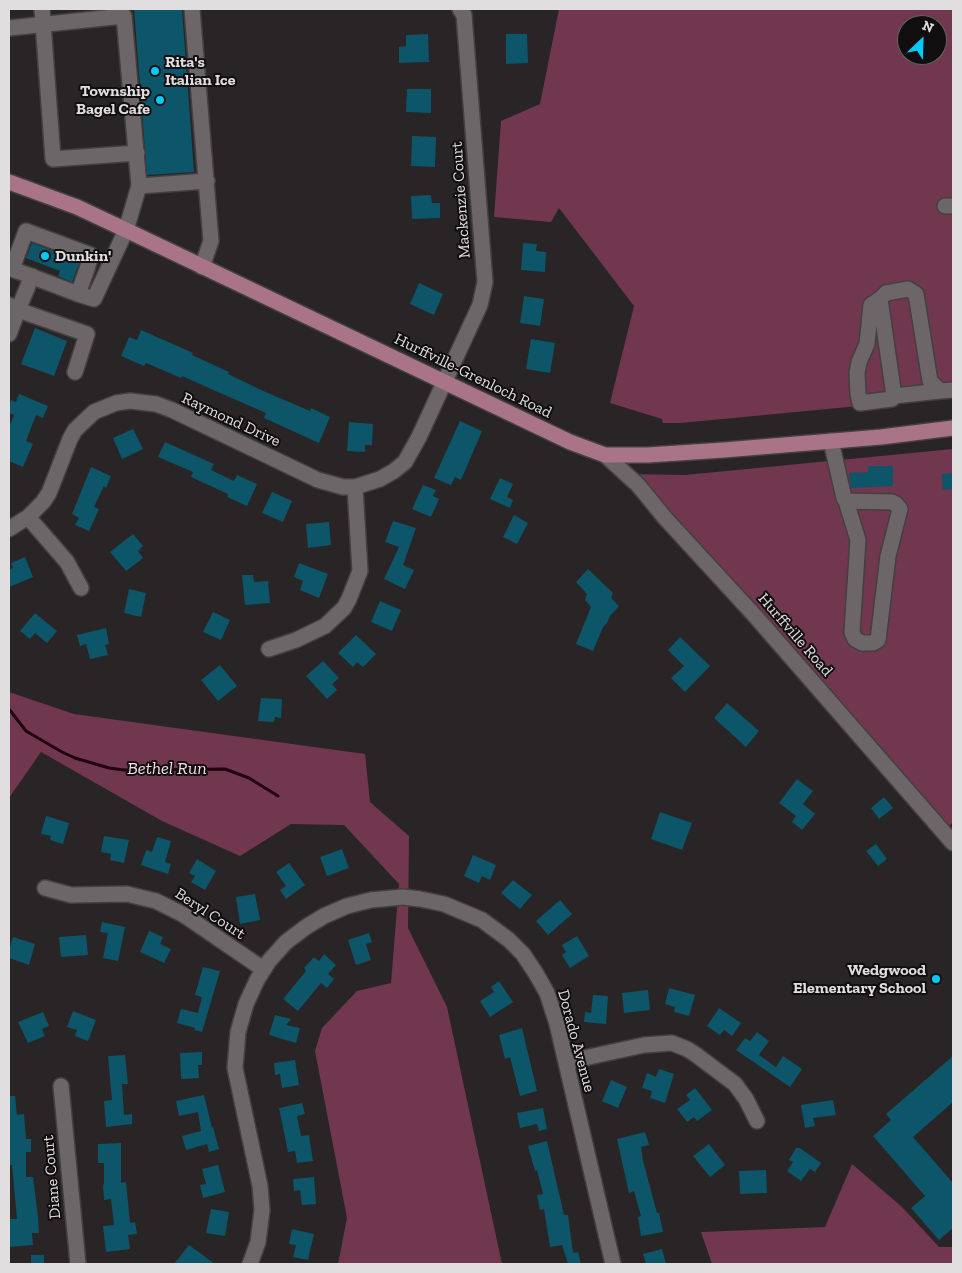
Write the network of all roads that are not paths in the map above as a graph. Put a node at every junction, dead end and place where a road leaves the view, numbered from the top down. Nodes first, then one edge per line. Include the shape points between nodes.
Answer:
1 (42, 9) edge
2 (192, 9) edge
3 (460, 9) edge
4 (124, 12) edge
5 (100, 14) edge
6 (44, 24) junction
7 (9, 28) edge
8 (137, 153) junction
9 (9, 182) edge
10 (207, 182) junction
11 (139, 186) junction
12 (126, 230) junction
13 (202, 267) junction
14 (32, 276) junction
15 (78, 294) junction
16 (880, 299) junction
17 (13, 307) edge
18 (9, 334) edge
19 (75, 372) dead end
20 (444, 382) junction
21 (947, 391) edge
22 (894, 396) junction
23 (953, 428) edge
24 (831, 441) junction
25 (606, 455) junction
26 (354, 487) junction
27 (846, 501) junction
28 (28, 517) junction
29 (9, 529) edge
30 (81, 588) dead end
31 (269, 649) dead end
32 (953, 843) edge
33 (45, 888) dead end
34 (263, 969) junction
35 (566, 1062) junction
36 (61, 1086) dead end
37 (757, 1121) dead end
38 (78, 1264) edge
39 (250, 1264) edge
40 (613, 1264) edge

1 - 6 street
2 - 10 street
3 - 20 street, Mackenzie Court via 464,15 485,282 480,305
4 - 5 street
4 - 8 street
5 - 6 street
6 - 7 street
6 - 8 street via 53,159
8 - 11 street
9 - 12 main road, Hurffville-Grenloch Road via 77,207
10 - 11 street
10 - 13 street via 211,241
11 - 12 street
12 - 13 main road, Hurffville-Grenloch Road
12 - 15 street via 94,299
13 - 20 main road, Hurffville-Grenloch Road
14 - 15 street
14 - 15 street via 12,269 26,230 90,255
14 - 17 street
16 - 21 street via 886,292 908,289 916,294 930,382
16 - 22 street
16 - 22 street via 871,306 867,344 857,373 857,388 860,403 892,399
17 - 18 street
17 - 19 street via 87,334
20 - 25 main road, Hurffville-Grenloch Road via 570,442
20 - 26 street, Raymond Drive via 405,462 380,479
21 - 22 street
23 - 24 main road, Hurffville-Grenloch Road
24 - 25 main road, Hurffville-Grenloch Road via 648,455
24 - 27 street
25 - 32 street, Hurffville Road via 638,484
26 - 28 street, Raymond Drive via 318,480 172,410 156,404 130,401 104,407 75,430 49,493
26 - 31 street via 360,571 349,599 325,626
27 - 27 street via 858,540 852,632 862,643 873,643 878,640 888,556 900,509 892,502
28 - 29 street, Raymond Drive
28 - 30 street via 67,562
33 - 34 street, Beryl Court via 71,895 115,893 148,898 174,910
34 - 35 street, Dorado Avenue via 295,934 315,920 347,906 403,897 444,904 487,923 523,954 547,993
34 - 39 street, Dorado Avenue via 241,1018 235,1057 236,1078 262,1198 261,1230
35 - 37 street via 644,1044 672,1043 695,1054 735,1084
35 - 40 street, Dorado Avenue
36 - 38 street, Diane Court

